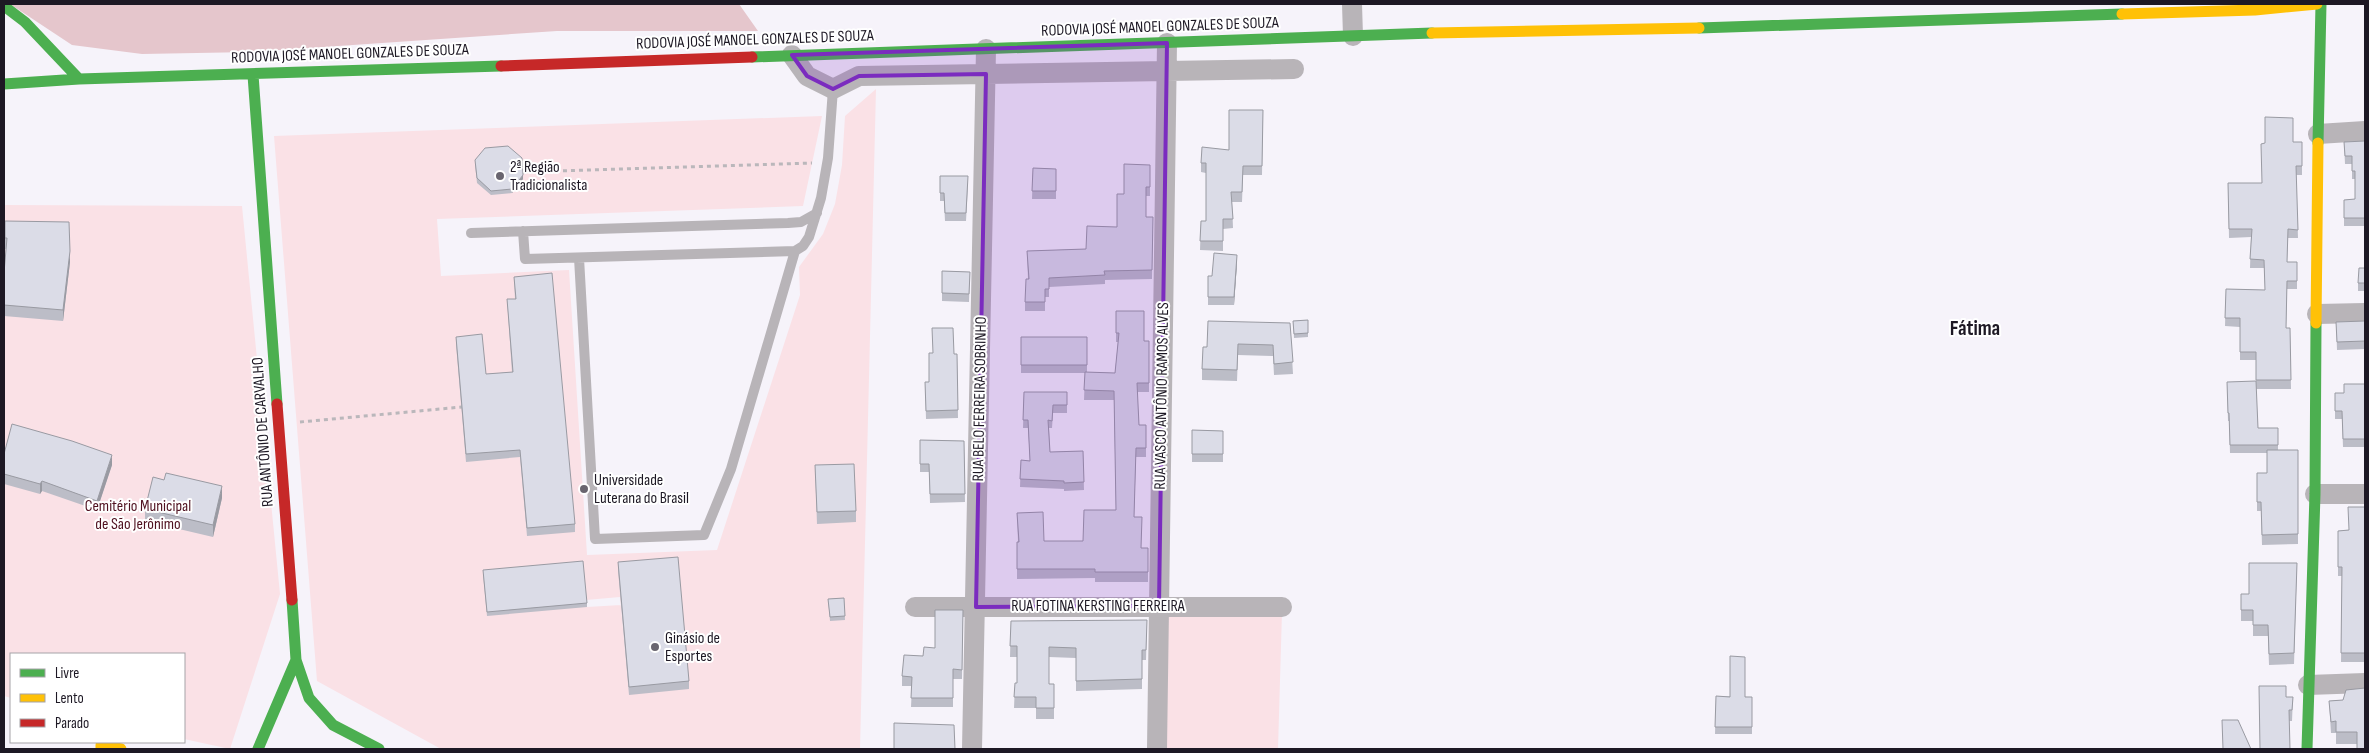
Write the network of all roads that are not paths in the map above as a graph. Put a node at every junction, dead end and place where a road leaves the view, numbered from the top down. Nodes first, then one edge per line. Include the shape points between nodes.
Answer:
1 (1352, 4) edge
2 (2317, 4) edge
3 (2321, 4) edge
4 (4, 6) edge
5 (1353, 36) junction
6 (1167, 43) junction
7 (986, 49) junction
8 (875, 53) junction
9 (792, 55) junction
10 (1294, 69) dead end
11 (1167, 71) junction
12 (986, 74) junction
13 (252, 75) junction
14 (859, 76) junction
15 (78, 79) junction
16 (4, 84) edge
17 (833, 89) junction
18 (2365, 132) edge
19 (2318, 134) junction
20 (817, 213) junction
21 (523, 231) junction
22 (470, 233) dead end
23 (795, 251) junction
24 (579, 258) junction
25 (2365, 313) edge
26 (2317, 314) junction
27 (2315, 494) junction
28 (2365, 494) edge
29 (1159, 606) junction
30 (915, 607) dead end
31 (976, 607) junction
32 (1282, 607) dead end
33 (296, 660) junction
34 (2365, 683) edge
35 (2308, 685) junction
36 (97, 745) edge
37 (121, 749) edge
38 (258, 749) edge
39 (379, 749) edge
40 (972, 749) edge
41 (1156, 749) edge
42 (2307, 749) edge

1 - 5 street
2 - 5 main road, RODOVIA JOSÉ MANOEL GONZALES DE SOUZA via 2255,10
3 - 19 main road
4 - 15 main road via 25,22
5 - 6 main road, RODOVIA JOSÉ MANOEL GONZALES DE SOUZA
6 - 7 main road, RODOVIA JOSÉ MANOEL GONZALES DE SOUZA
6 - 11 street, RUA VASCO ANTÔNIO RAMOS ALVES
7 - 8 main road, RODOVIA JOSÉ MANOEL GONZALES DE SOUZA
7 - 12 street, RUA BELO FERREIRA SOBRINHO
8 - 9 main road, RODOVIA JOSÉ MANOEL GONZALES DE SOUZA
8 - 14 street
9 - 13 main road, RODOVIA JOSÉ MANOEL GONZALES DE SOUZA
9 - 17 street via 807,76
10 - 11 street
11 - 12 street
11 - 29 street, RUA VASCO ANTÔNIO RAMOS ALVES
12 - 14 street
12 - 31 street, RUA BELO FERREIRA SOBRINHO
13 - 15 main road, RODOVIA JOSÉ MANOEL GONZALES DE SOUZA
13 - 33 main road, RUA ANTÔNIO DE CARVALHO
14 - 17 street
15 - 16 main road, RODOVIA JOSÉ MANOEL GONZALES DE SOUZA
17 - 20 lane via 828,158
18 - 19 street
19 - 26 main road
20 - 21 lane via 801,222 788,223
20 - 23 lane via 809,238
21 - 22 lane
21 - 24 lane via 525,259
23 - 24 lane
23 - 24 lane via 731,469 704,535 595,539
25 - 26 street
26 - 27 main road
27 - 28 street
27 - 35 main road
29 - 31 street, RUA FOTINA KERSTING FERREIRA
29 - 32 street, RUA FOTINA KERSTING FERREIRA
29 - 41 street, RUA VASCO ANTÔNIO RAMOS ALVES
30 - 31 street, RUA FOTINA KERSTING FERREIRA
31 - 40 street, RUA BELO FERREIRA SOBRINHO
33 - 38 main road
33 - 39 main road, RUA ANTÔNIO DE CARVALHO via 309,698 333,725
34 - 35 street
35 - 42 main road
36 - 37 main road

